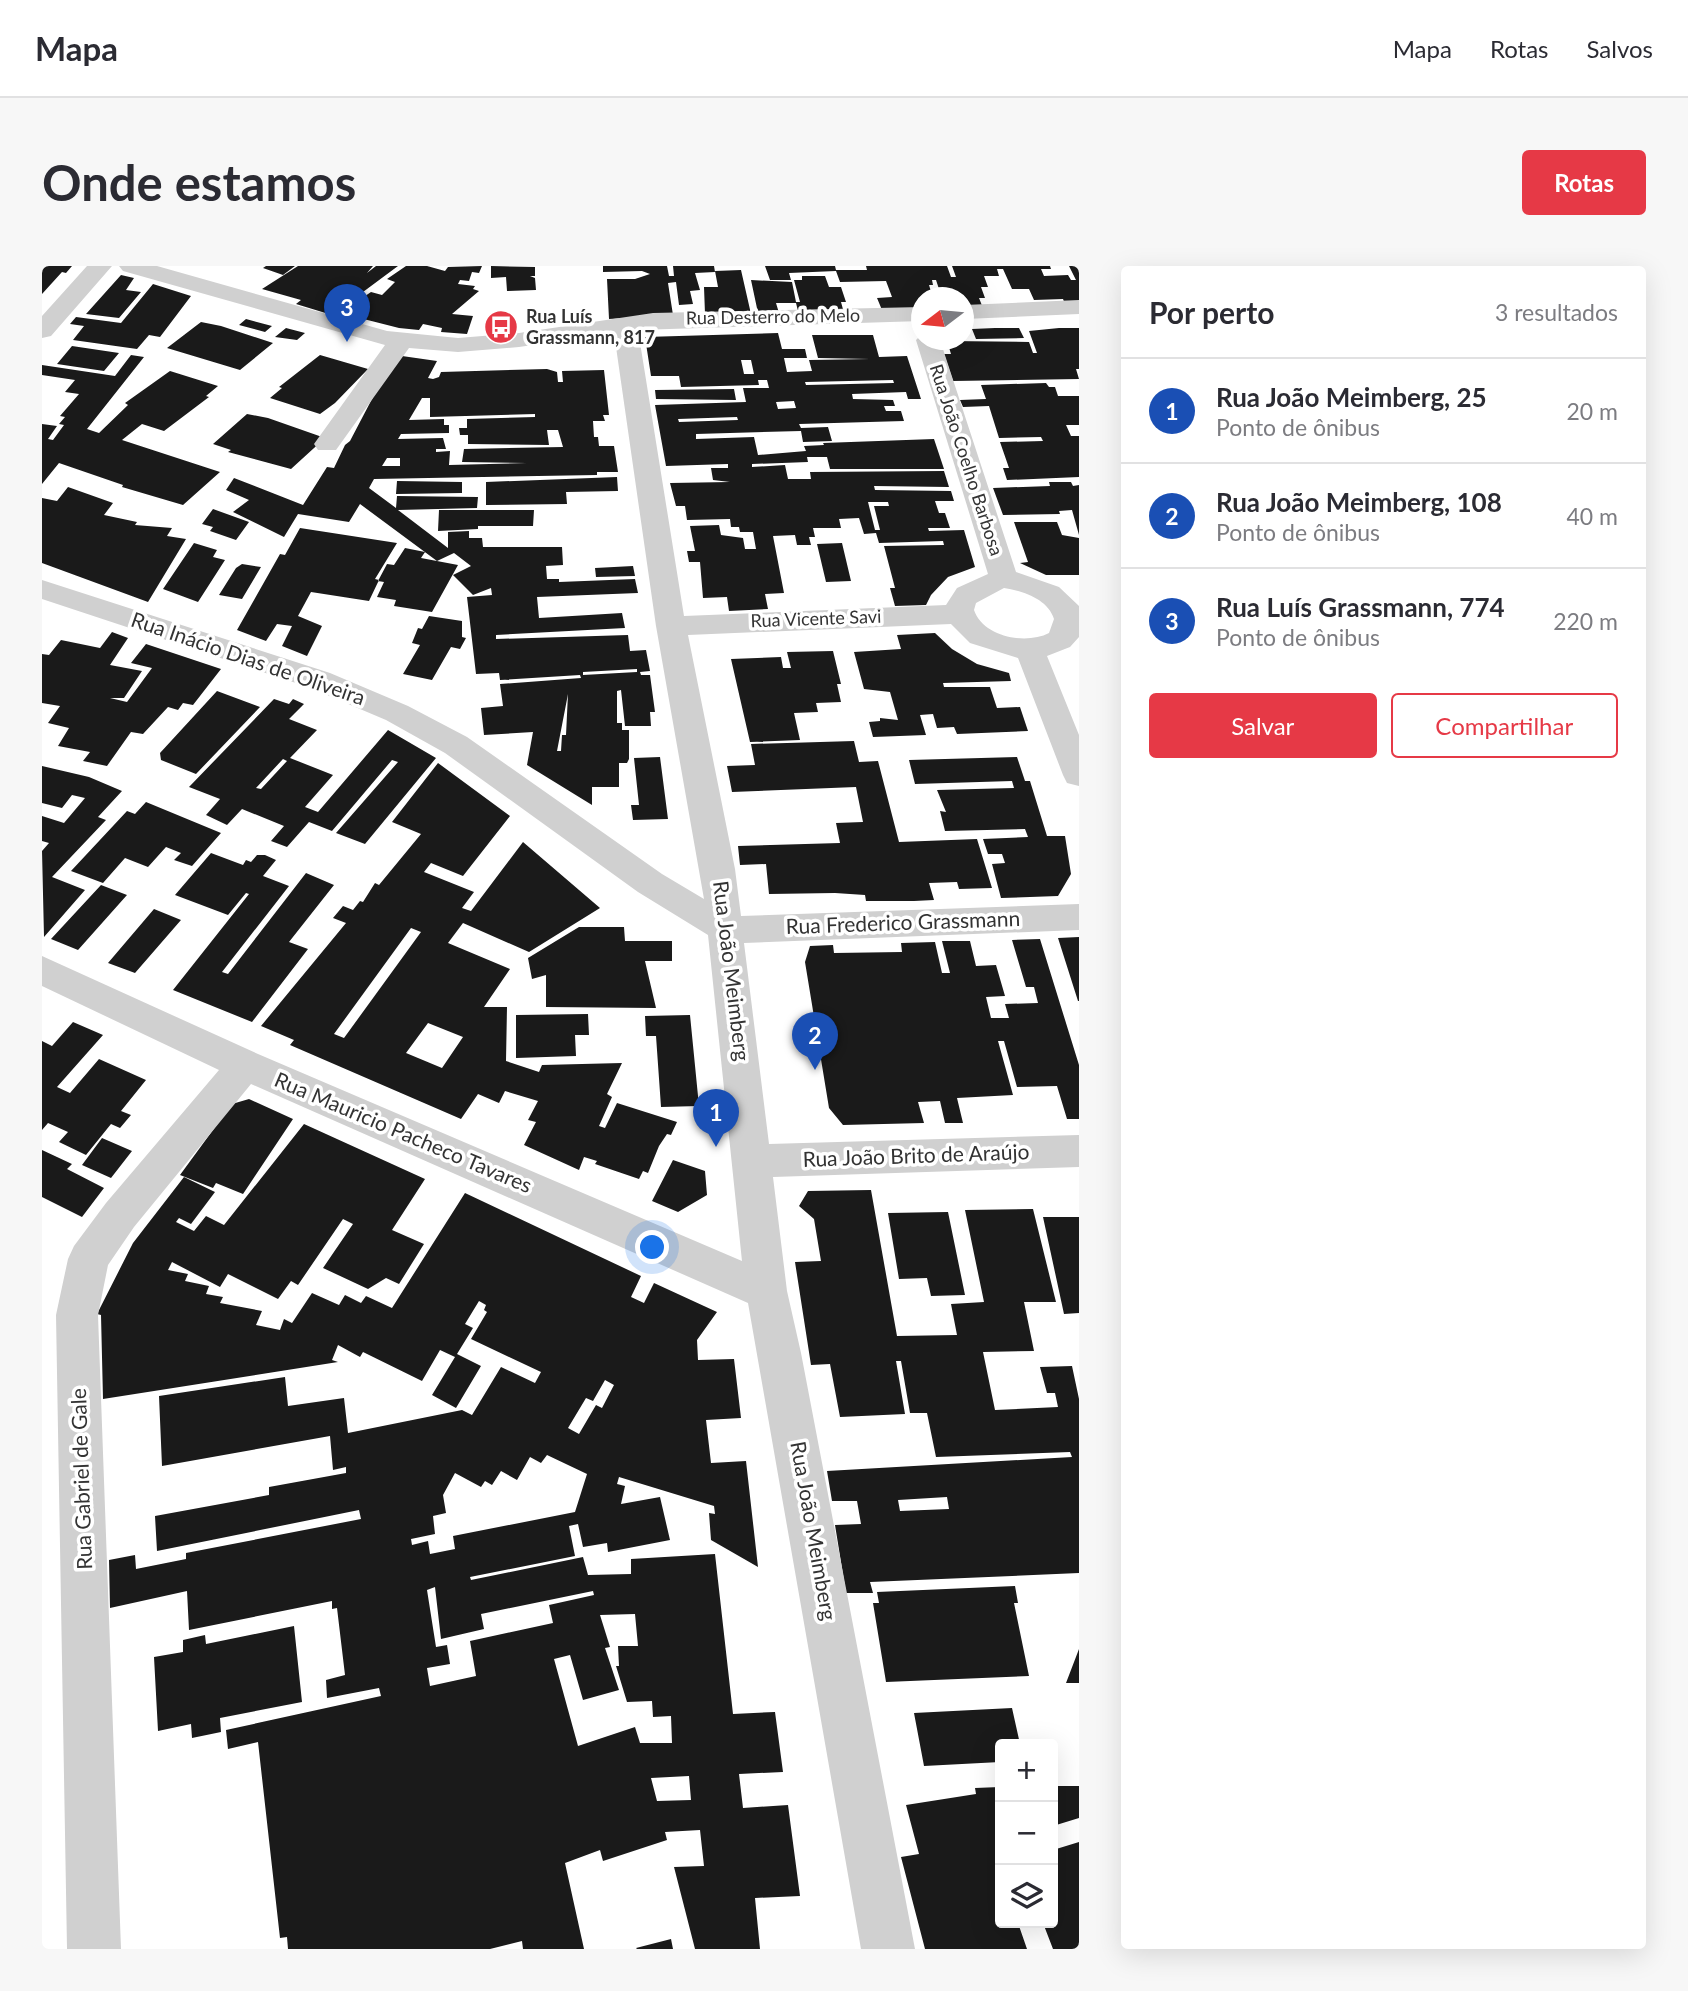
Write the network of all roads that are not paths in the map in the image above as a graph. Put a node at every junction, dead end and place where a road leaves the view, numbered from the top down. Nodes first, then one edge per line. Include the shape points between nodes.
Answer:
1 (100, 266) edge
2 (131, 266) edge
3 (1079, 307) edge
4 (974, 312) edge
5 (911, 315) edge
6 (625, 324) junction
7 (42, 331) edge
8 (402, 340) junction
9 (931, 350) edge
10 (327, 444) dead end
11 (1004, 579) junction
12 (42, 589) edge
13 (1074, 612) edge
14 (961, 614) junction
15 (671, 626) junction
16 (1029, 648) junction
17 (1079, 775) edge
18 (1079, 917) edge
19 (727, 930) junction
20 (42, 970) edge
21 (245, 1065) junction
22 (1079, 1151) edge
23 (753, 1161) junction
24 (766, 1291) junction
25 (94, 1949) edge
26 (888, 1949) edge

1 - 7 street
2 - 8 street, Rua Desterro do Melo
3 - 4 street
5 - 6 street, Rua Desterro do Melo via 671,319
6 - 8 street, Rua Desterro do Melo via 458,345
6 - 15 street, Rua João Meimberg
8 - 10 street
9 - 11 street, Rua João Coelho Barbosa
11 - 13 street via 1045,589
11 - 14 street via 970,590 962,601
12 - 19 street, Rua Inácio Dias de Oliveira via 319,680 397,713 456,744 650,883
13 - 16 street via 1067,633 1058,641
14 - 15 street, Rua Vicente Savi
14 - 16 street via 985,639
15 - 19 street, Rua João Meimberg
16 - 17 street
18 - 19 street, Rua Frederico Grassmann
19 - 23 street, Rua João Meimberg
20 - 21 street, Rua Mauricio Pacheco Tavares
21 - 24 street, Rua Mauricio Pacheco Tavares
21 - 25 street, Rua Gabriel de Gale via 89,1259 77,1315
22 - 23 street, Rua João Brito de Araújo
23 - 24 street, Rua João Meimberg
24 - 26 street, Rua João Meimberg

